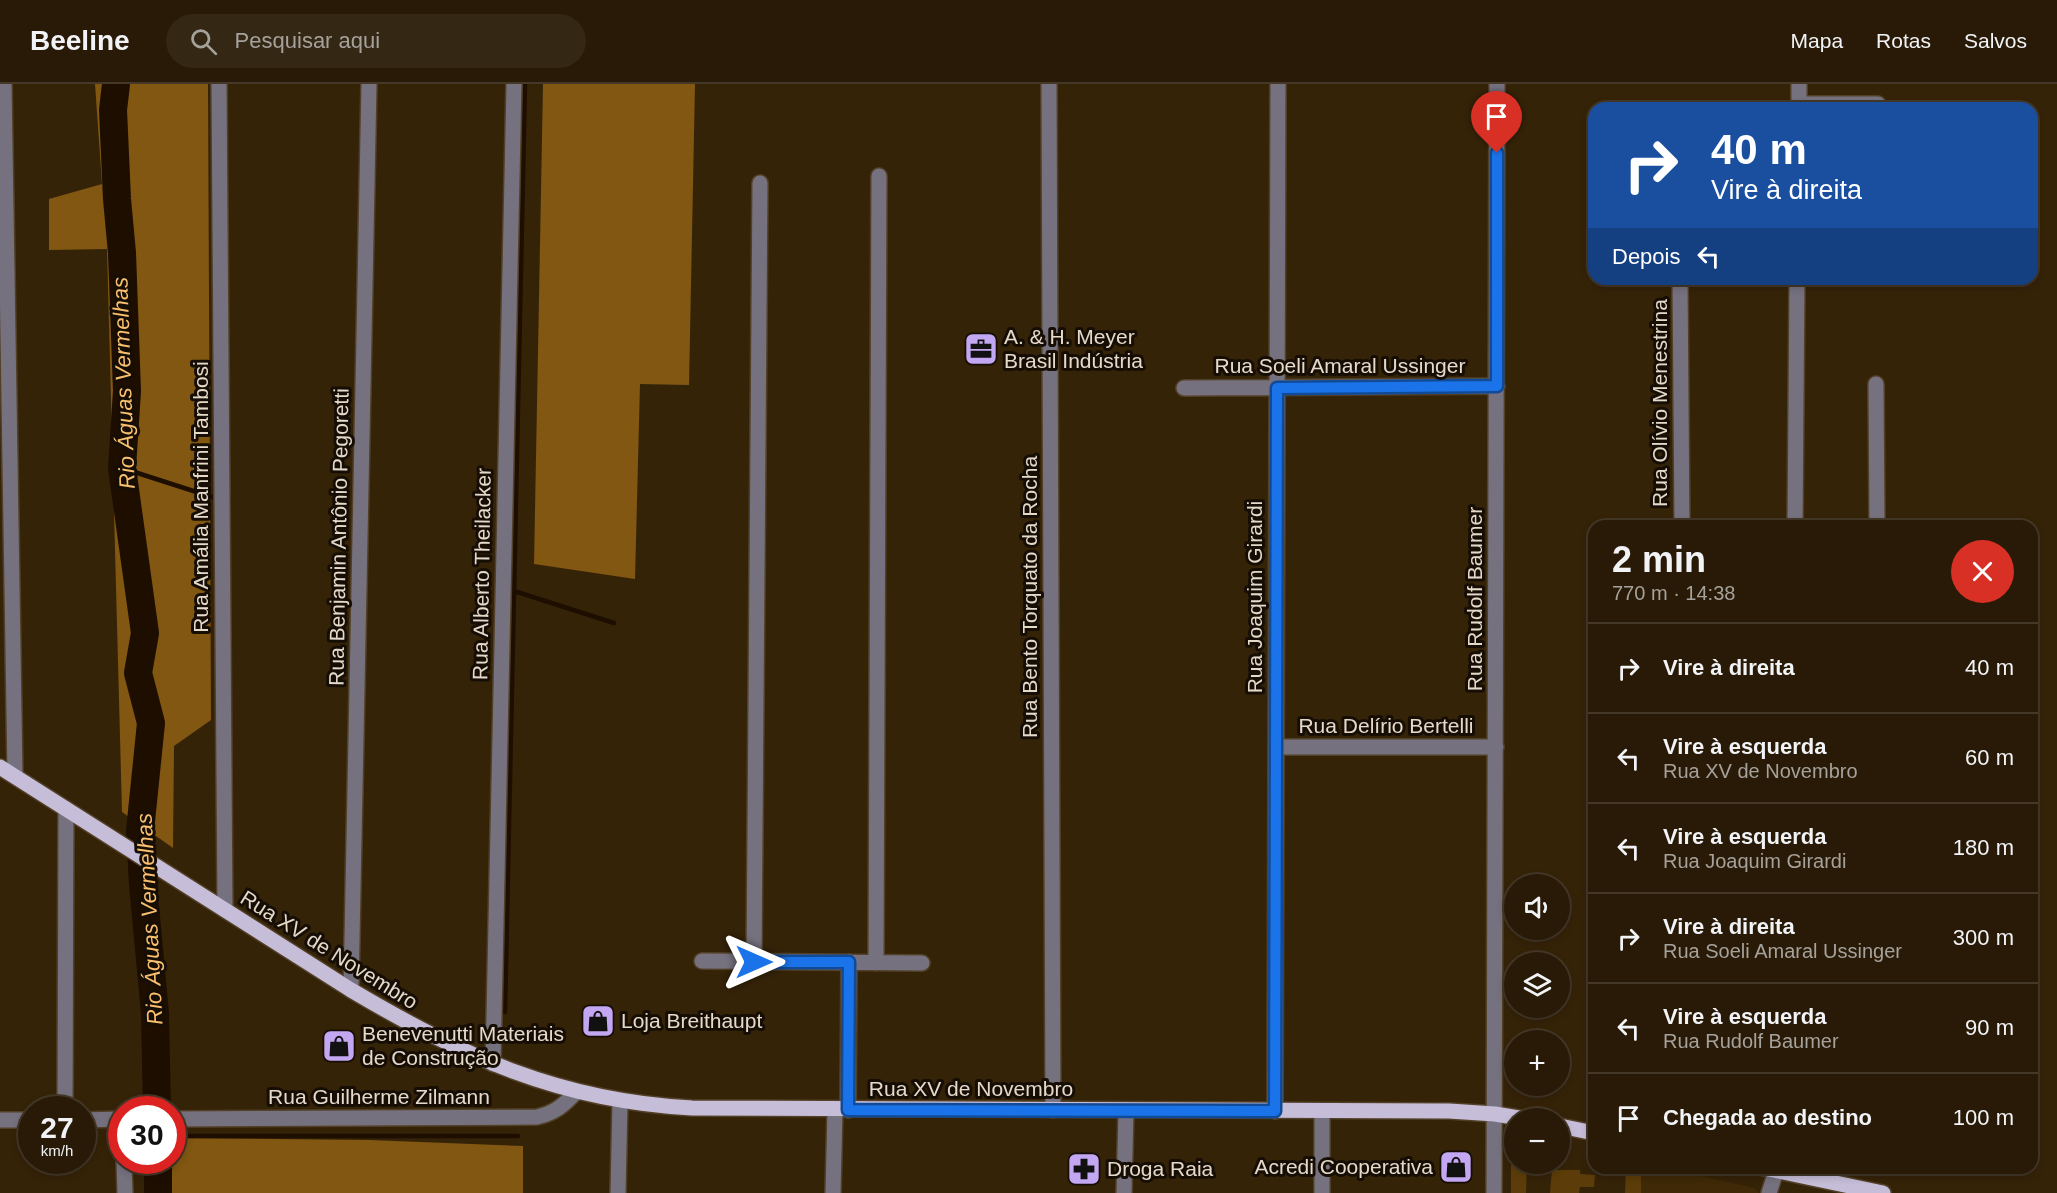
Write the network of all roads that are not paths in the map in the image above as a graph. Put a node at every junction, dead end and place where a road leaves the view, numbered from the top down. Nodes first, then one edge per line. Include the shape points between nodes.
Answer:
1 (4, 84) edge
2 (219, 84) edge
3 (369, 84) edge
4 (513, 84) edge
5 (1049, 84) edge
6 (1278, 84) edge
7 (1497, 84) edge
8 (1799, 84) edge
9 (1799, 102) edge
10 (3, 169) edge
11 (879, 176) dead end
12 (760, 183) dead end
13 (1680, 285) edge
14 (1797, 285) edge
15 (1876, 384) dead end
16 (1497, 386) junction
17 (1184, 388) dead end
18 (1277, 388) junction
19 (1682, 520) edge
20 (1795, 520) edge
21 (1877, 520) edge
22 (1276, 747) junction
23 (1496, 747) junction
24 (0, 767) edge
25 (15, 776) junction
26 (66, 809) junction
27 (225, 910) junction
28 (702, 961) dead end
29 (754, 962) junction
30 (849, 962) junction
31 (876, 963) junction
32 (922, 963) dead end
33 (351, 990) junction
34 (494, 1064) junction
35 (576, 1092) junction
36 (65, 1096) edge
37 (620, 1101) junction
38 (842, 1110) junction
39 (1053, 1110) junction
40 (1126, 1110) junction
41 (1275, 1111) junction
42 (1322, 1111) junction
43 (1495, 1114) junction
44 (1504, 1115) edge
45 (186, 1119) edge
46 (0, 1120) edge
47 (18, 1120) edge
48 (1570, 1128) edge
49 (1588, 1132) edge
50 (124, 1174) edge
51 (1772, 1174) edge
52 (1796, 1174) edge
53 (125, 1193) edge
54 (618, 1193) edge
55 (833, 1193) edge
56 (1125, 1193) edge
57 (1322, 1193) edge
58 (1494, 1193) edge
59 (1769, 1193) edge
60 (1883, 1193) edge

1 - 10 street
2 - 27 street, Rua Amália Manfrini Tambosi
3 - 33 street, Rua Benjamin Antônio Pegoretti
4 - 34 street, Rua Alberto Theilacker
5 - 39 street, Rua Bento Torquato da Rocha
6 - 18 street, Rua Joaquim Girardi
7 - 16 street, Rua Rudolf Baumer
8 - 9 street
10 - 25 street
11 - 31 street
12 - 29 street
13 - 19 street, Rua Olívio Menestrina
14 - 20 street
15 - 21 street
16 - 18 street, Rua Soeli Amaral Ussinger
16 - 23 street, Rua Rudolf Baumer
17 - 18 street, Rua Soeli Amaral Ussinger
18 - 22 street, Rua Joaquim Girardi
22 - 23 street, Rua Delírio Bertelli
22 - 41 street, Rua Joaquim Girardi
23 - 43 street, Rua Rudolf Baumer
24 - 25 main road, Rua XV de Novembro
25 - 26 main road, Rua XV de Novembro
26 - 27 main road, Rua XV de Novembro
26 - 36 street
27 - 33 main road, Rua XV de Novembro
28 - 29 street
29 - 30 street
30 - 31 street
30 - 38 street
31 - 32 street
33 - 34 main road, Rua XV de Novembro via 428,1034
34 - 35 main road, Rua XV de Novembro
35 - 37 main road, Rua XV de Novembro
35 - 45 street, Rua Guilherme Zilmann via 563,1107 537,1117
37 - 38 main road, Rua XV de Novembro via 692,1108
37 - 54 street
38 - 39 main road, Rua XV de Novembro
38 - 55 street
39 - 40 main road, Rua XV de Novembro
40 - 41 main road, Rua XV de Novembro
40 - 56 street
41 - 42 main road, Rua XV de Novembro
42 - 43 main road, Rua XV de Novembro
42 - 57 street
43 - 44 main road, Rua XV de Novembro
43 - 58 street, Rua Rudolf Baumer
46 - 47 street
48 - 49 main road
50 - 53 street
51 - 59 street
52 - 60 main road

